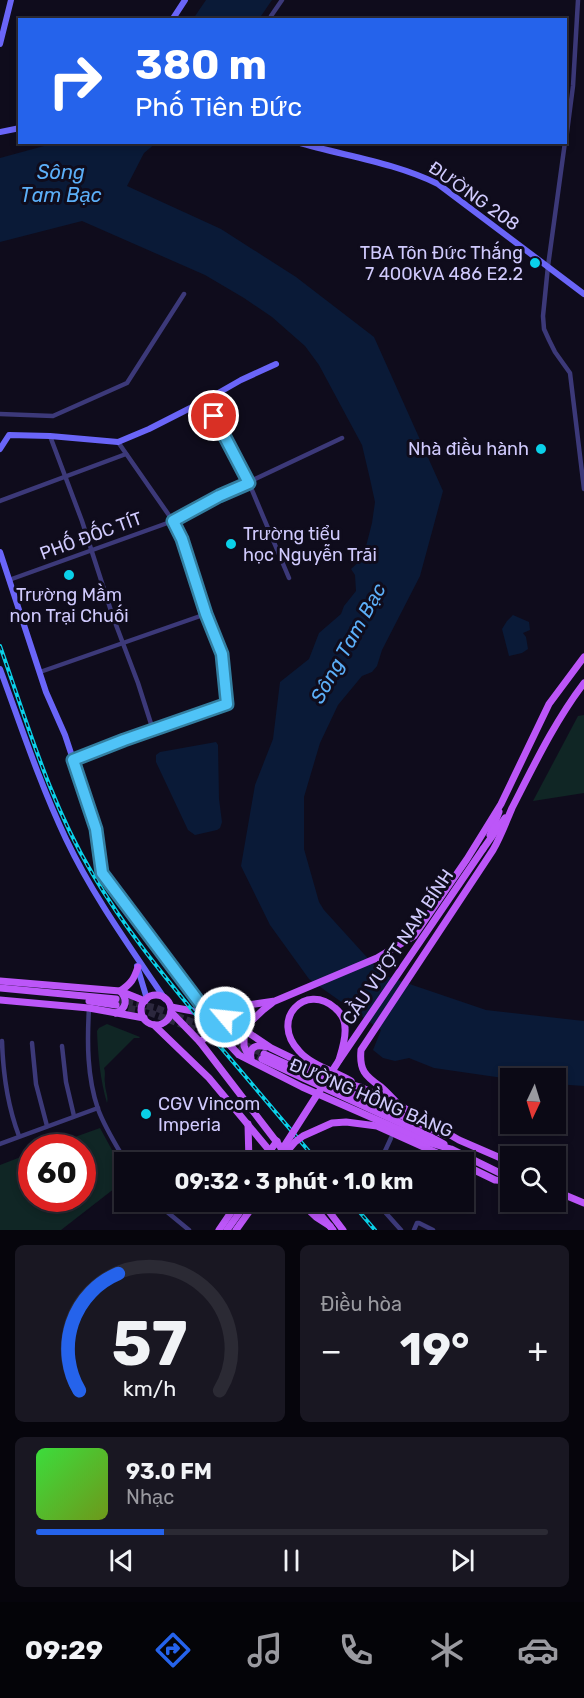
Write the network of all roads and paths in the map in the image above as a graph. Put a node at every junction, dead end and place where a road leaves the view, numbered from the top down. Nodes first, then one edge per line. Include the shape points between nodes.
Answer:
1 (11, 0) edge
2 (185, 0) edge
3 (282, 0) edge
4 (578, 0) edge
5 (271, 16) dead end
6 (173, 18) edge
7 (0, 44) edge
8 (567, 127) edge
9 (18, 129) edge
10 (0, 132) edge
11 (305, 144) edge
12 (565, 144) edge
13 (548, 266) junction
14 (584, 284) edge
15 (577, 290) junction
16 (184, 294) dead end
17 (584, 294) edge
18 (276, 364) dead end
19 (206, 400) junction
20 (0, 414) edge
21 (50, 436) junction
22 (342, 438) dead end
23 (118, 442) junction
24 (0, 449) edge
25 (126, 454) junction
26 (65, 478) junction
27 (249, 483) junction
28 (584, 489) edge
29 (0, 501) edge
30 (173, 521) junction
31 (92, 550) junction
32 (0, 552) edge
33 (289, 578) dead end
34 (9, 580) junction
35 (206, 614) junction
36 (123, 642) junction
37 (584, 657) edge
38 (0, 669) edge
39 (40, 672) junction
40 (584, 683) edge
41 (3, 687) edge
42 (557, 692) junction
43 (571, 701) junction
44 (153, 730) junction
45 (73, 760) junction
46 (501, 804) junction
47 (512, 809) junction
48 (483, 849) junction
49 (414, 936) junction
50 (429, 946) junction
51 (132, 951) junction
52 (138, 967) junction
53 (0, 981) edge
54 (0, 988) edge
55 (120, 991) junction
56 (0, 993) edge
57 (165, 999) junction
58 (0, 1000) edge
59 (146, 1000) junction
60 (275, 1002) junction
61 (116, 1006) junction
62 (89, 1008) junction
63 (171, 1009) junction
64 (210, 1014) junction
65 (144, 1018) junction
66 (154, 1025) junction
67 (244, 1028) junction
68 (2, 1041) dead end
69 (200, 1042) junction
70 (32, 1043) dead end
71 (62, 1046) dead end
72 (271, 1048) junction
73 (252, 1061) junction
74 (338, 1062) junction
75 (360, 1087) junction
76 (399, 1105) junction
77 (98, 1108) junction
78 (74, 1116) junction
79 (258, 1117) junction
80 (248, 1124) junction
81 (47, 1126) junction
82 (18, 1134) edge
83 (25, 1134) edge
84 (18, 1136) edge
85 (391, 1138) dead end
86 (459, 1140) junction
87 (277, 1141) junction
88 (0, 1144) edge
89 (451, 1149) junction
90 (269, 1151) joint
91 (120, 1152) edge
92 (249, 1152) edge
93 (280, 1152) edge
94 (283, 1152) edge
95 (286, 1152) edge
96 (385, 1152) edge
97 (435, 1152) edge
98 (500, 1158) edge
99 (474, 1170) edge
100 (500, 1175) edge
101 (500, 1180) edge
102 (566, 1195) edge
103 (584, 1203) edge
104 (167, 1212) edge
105 (231, 1212) edge
106 (244, 1212) edge
107 (247, 1212) edge
108 (311, 1212) edge
109 (318, 1212) edge
110 (330, 1212) edge
111 (385, 1212) edge
112 (332, 1228) edge
113 (189, 1230) edge
114 (219, 1230) edge
115 (227, 1230) edge
116 (236, 1230) edge
117 (343, 1230) edge
118 (401, 1230) edge
119 (414, 1230) edge
120 (433, 1230) edge

1 - 7 street
2 - 6 street
3 - 5 street
4 - 8 street
9 - 10 street
11 - 13 street, ĐƯỜNG 208 via 416,173 438,184
12 - 13 street
13 - 15 street, ĐƯỜNG 208
13 - 28 street via 544,329 570,373
14 - 15 street
15 - 17 street, ĐƯỜNG 208
16 - 20 street via 128,383 53,416
18 - 19 street
19 - 23 street
19 - 27 street
21 - 23 street
21 - 24 street via 9,435
21 - 26 street
22 - 27 street, PHỐ ĐỐC TÍT
23 - 25 street
25 - 26 street
25 - 30 street
26 - 29 street
26 - 31 street
27 - 30 street, PHỐ ĐỐC TÍT
27 - 33 street
30 - 31 street, PHỐ ĐỐC TÍT
30 - 35 street
31 - 34 street, PHỐ ĐỐC TÍT
31 - 36 street
32 - 34 street
34 - 39 street
35 - 36 street
35 - 44 street via 222,654 227,704
36 - 39 street
36 - 44 street
37 - 42 main road
38 - 41 street
39 - 45 street
40 - 43 main road
41 - 51 street via 67,842
42 - 43 main road
42 - 46 main road
43 - 47 main road
44 - 45 street
45 - 64 street via 96,829 102,873
46 - 48 main road, CẦU VƯỢT NAM BÍNH
46 - 49 main road
47 - 48 main road, CẦU VƯỢT NAM BÍNH
47 - 50 main road via 493,850
48 - 74 main road, CẦU VƯỢT NAM BÍNH, bridge
49 - 50 main road via 414,949
49 - 60 main road via 377,958
50 - 76 main road via 361,1050 360,1059 368,1078
51 - 52 street
51 - 57 street
52 - 55 main road via 130,985
52 - 59 street
53 - 55 main road
54 - 61 main road
55 - 59 main road
55 - 61 main road via 126,1001 122,1010
56 - 61 main road
57 - 59 main road via 154,995
57 - 63 main road
58 - 62 main road
59 - 65 main road via 141,1010
60 - 64 main road
60 - 67 main road
61 - 62 main road
61 - 65 main road
62 - 77 street via 87,1048
63 - 64 main road, ĐƯỜNG HỒNG BÀNG
63 - 66 main road via 165,1022
63 - 69 main road
64 - 67 main road, ĐƯỜNG HỒNG BÀNG
65 - 66 main road
66 - 80 main road via 209,1077
67 - 72 main road, ĐƯỜNG HỒNG BÀNG
67 - 73 main road via 244,1046
68 - 82 street via 7,1090
69 - 73 main road, ĐƯỜNG HỒNG BÀNG via 211,1033 218,1035 238,1055
69 - 79 main road
70 - 81 street via 36,1084
71 - 78 street
72 - 73 main road via 256,1046 251,1051
72 - 75 main road, ĐƯỜNG HỒNG BÀNG
73 - 89 main road, ĐƯỜNG HỒNG BÀNG via 363,1114
74 - 75 main road, CẦU VƯỢT NAM BÍNH via 346,1029 341,1014 319,999 295,1007 287,1026 291,1042 307,1059
74 - 93 main road, CẦU VƯỢT NAM BÍNH, bridge
75 - 76 main road, ĐƯỜNG HỒNG BÀNG
76 - 86 main road, ĐƯỜNG HỒNG BÀNG
77 - 78 street
77 - 91 street
78 - 81 street
79 - 80 main road
79 - 87 main road
80 - 90 main road
80 - 92 main road
81 - 83 street
84 - 88 street
85 - 96 street
86 - 89 main road via 263,1057
86 - 98 main road, ĐƯỜNG HỒNG BÀNG
87 - 90 main road
87 - 94 main road
89 - 100 main road, ĐƯỜNG HỒNG BÀNG
95 - 97 main road, bridge via 303,1136 332,1123 346,1122 377,1125
99 - 101 main road
102 - 103 main road
104 - 113 street
105 - 114 main road
106 - 115 main road
107 - 116 main road
108 - 112 main road
109 - 112 main road
110 - 117 main road
111 - 118 street
119 - 120 street via 417,1223

